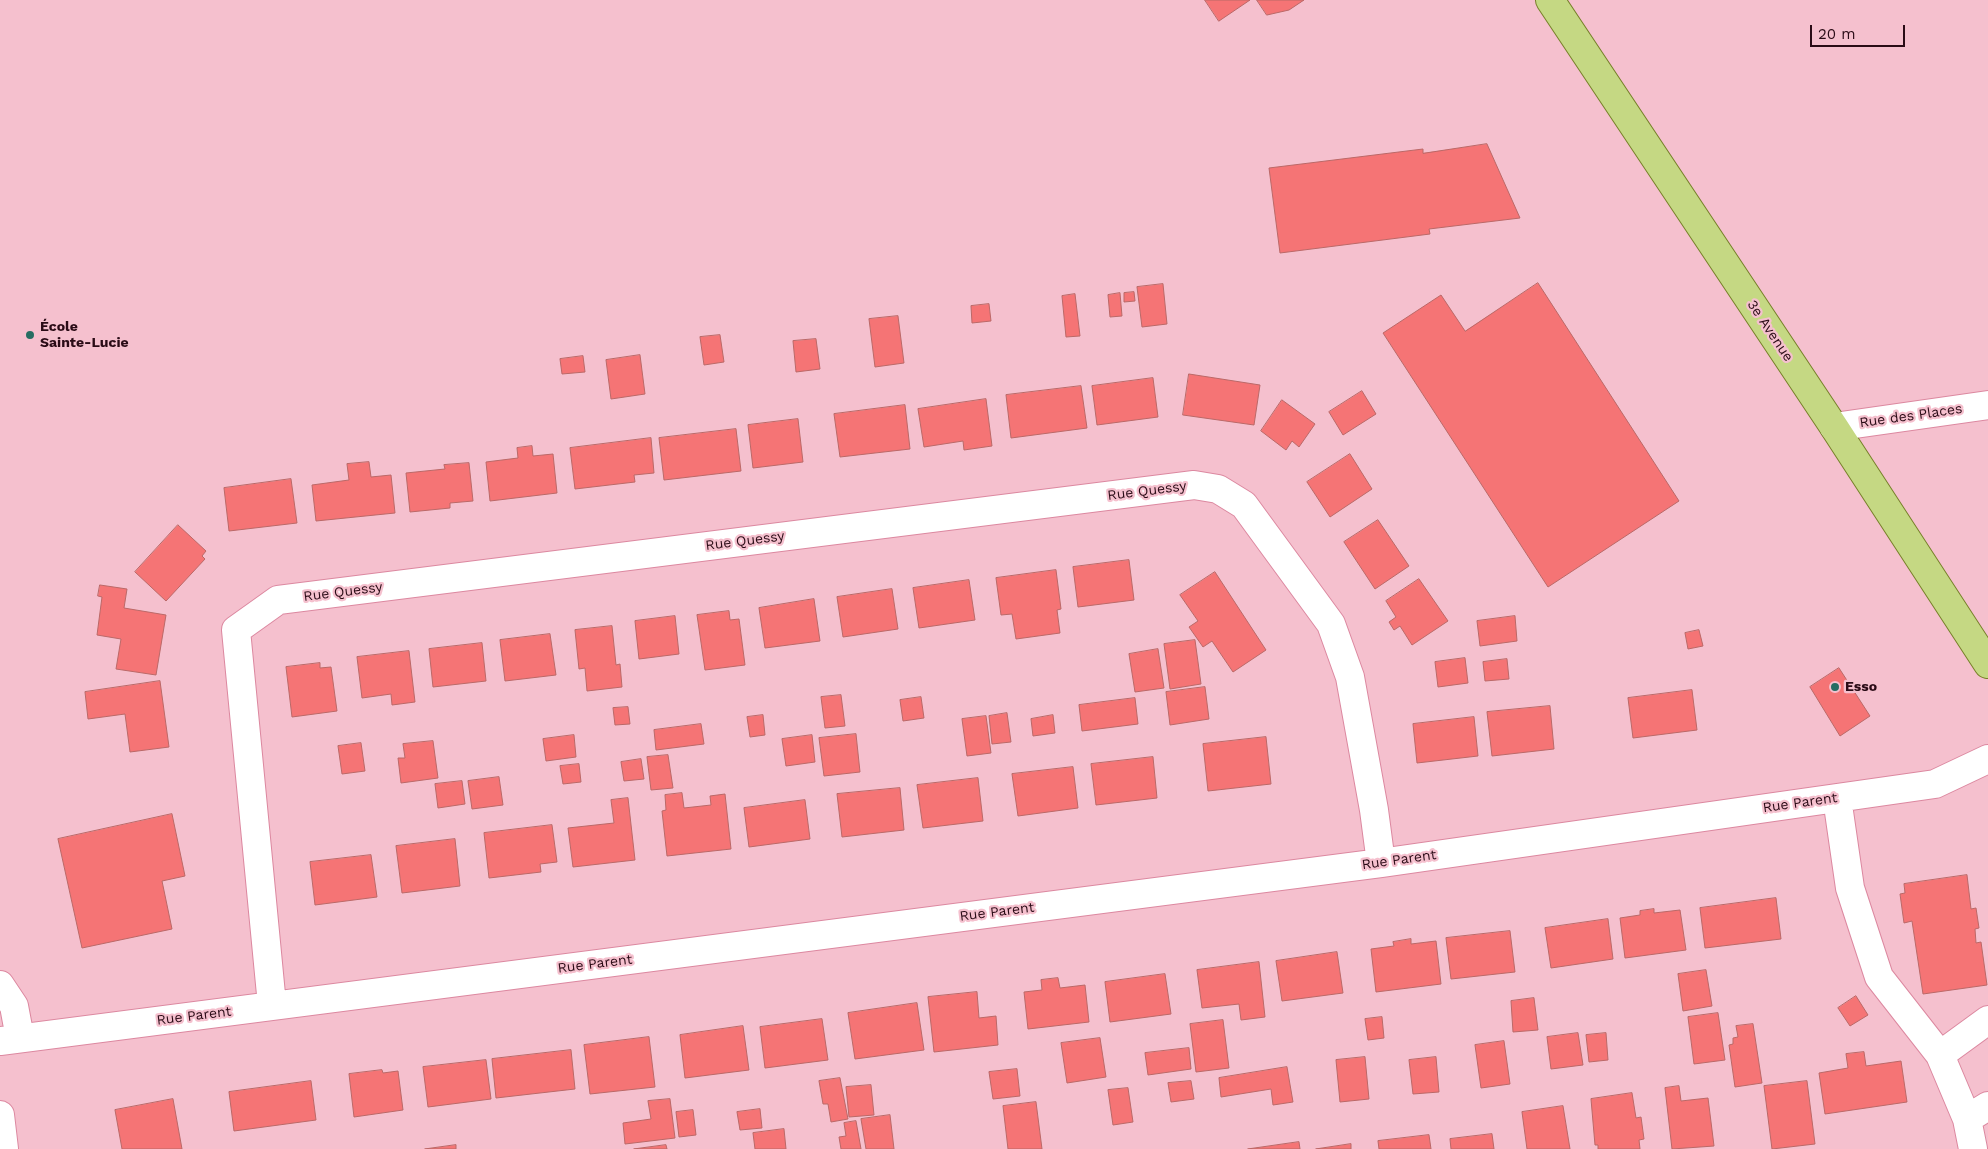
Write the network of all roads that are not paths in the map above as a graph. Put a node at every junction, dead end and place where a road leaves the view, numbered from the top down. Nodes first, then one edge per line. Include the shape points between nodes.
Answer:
1 (1550, 0) edge
2 (1988, 405) edge
3 (1834, 427) junction
4 (1988, 664) edge
5 (1988, 759) edge
6 (1837, 798) junction
7 (1381, 863) junction
8 (0, 985) edge
9 (272, 1005) junction
10 (1988, 1020) edge
11 (10, 1039) edge
12 (1940, 1055) junction
13 (1978, 1113) edge
14 (0, 1115) edge
15 (4, 1149) edge
16 (1973, 1149) edge

1 - 3 main road, 3e Avenue
2 - 3 street, Rue des Places
3 - 4 main road, 3e Avenue
5 - 6 street, Rue Parent via 1935,784
6 - 7 street, Rue Parent
6 - 12 street via 1850,888 1879,976
7 - 9 street, Rue Parent
7 - 9 street, Rue Quessy via 1350,677 1331,624 1244,505 1218,489 1194,485 278,600 236,630
8 - 11 street via 14,1006
9 - 11 street, Rue Parent
10 - 12 street
12 - 13 street
13 - 16 street
14 - 15 street

